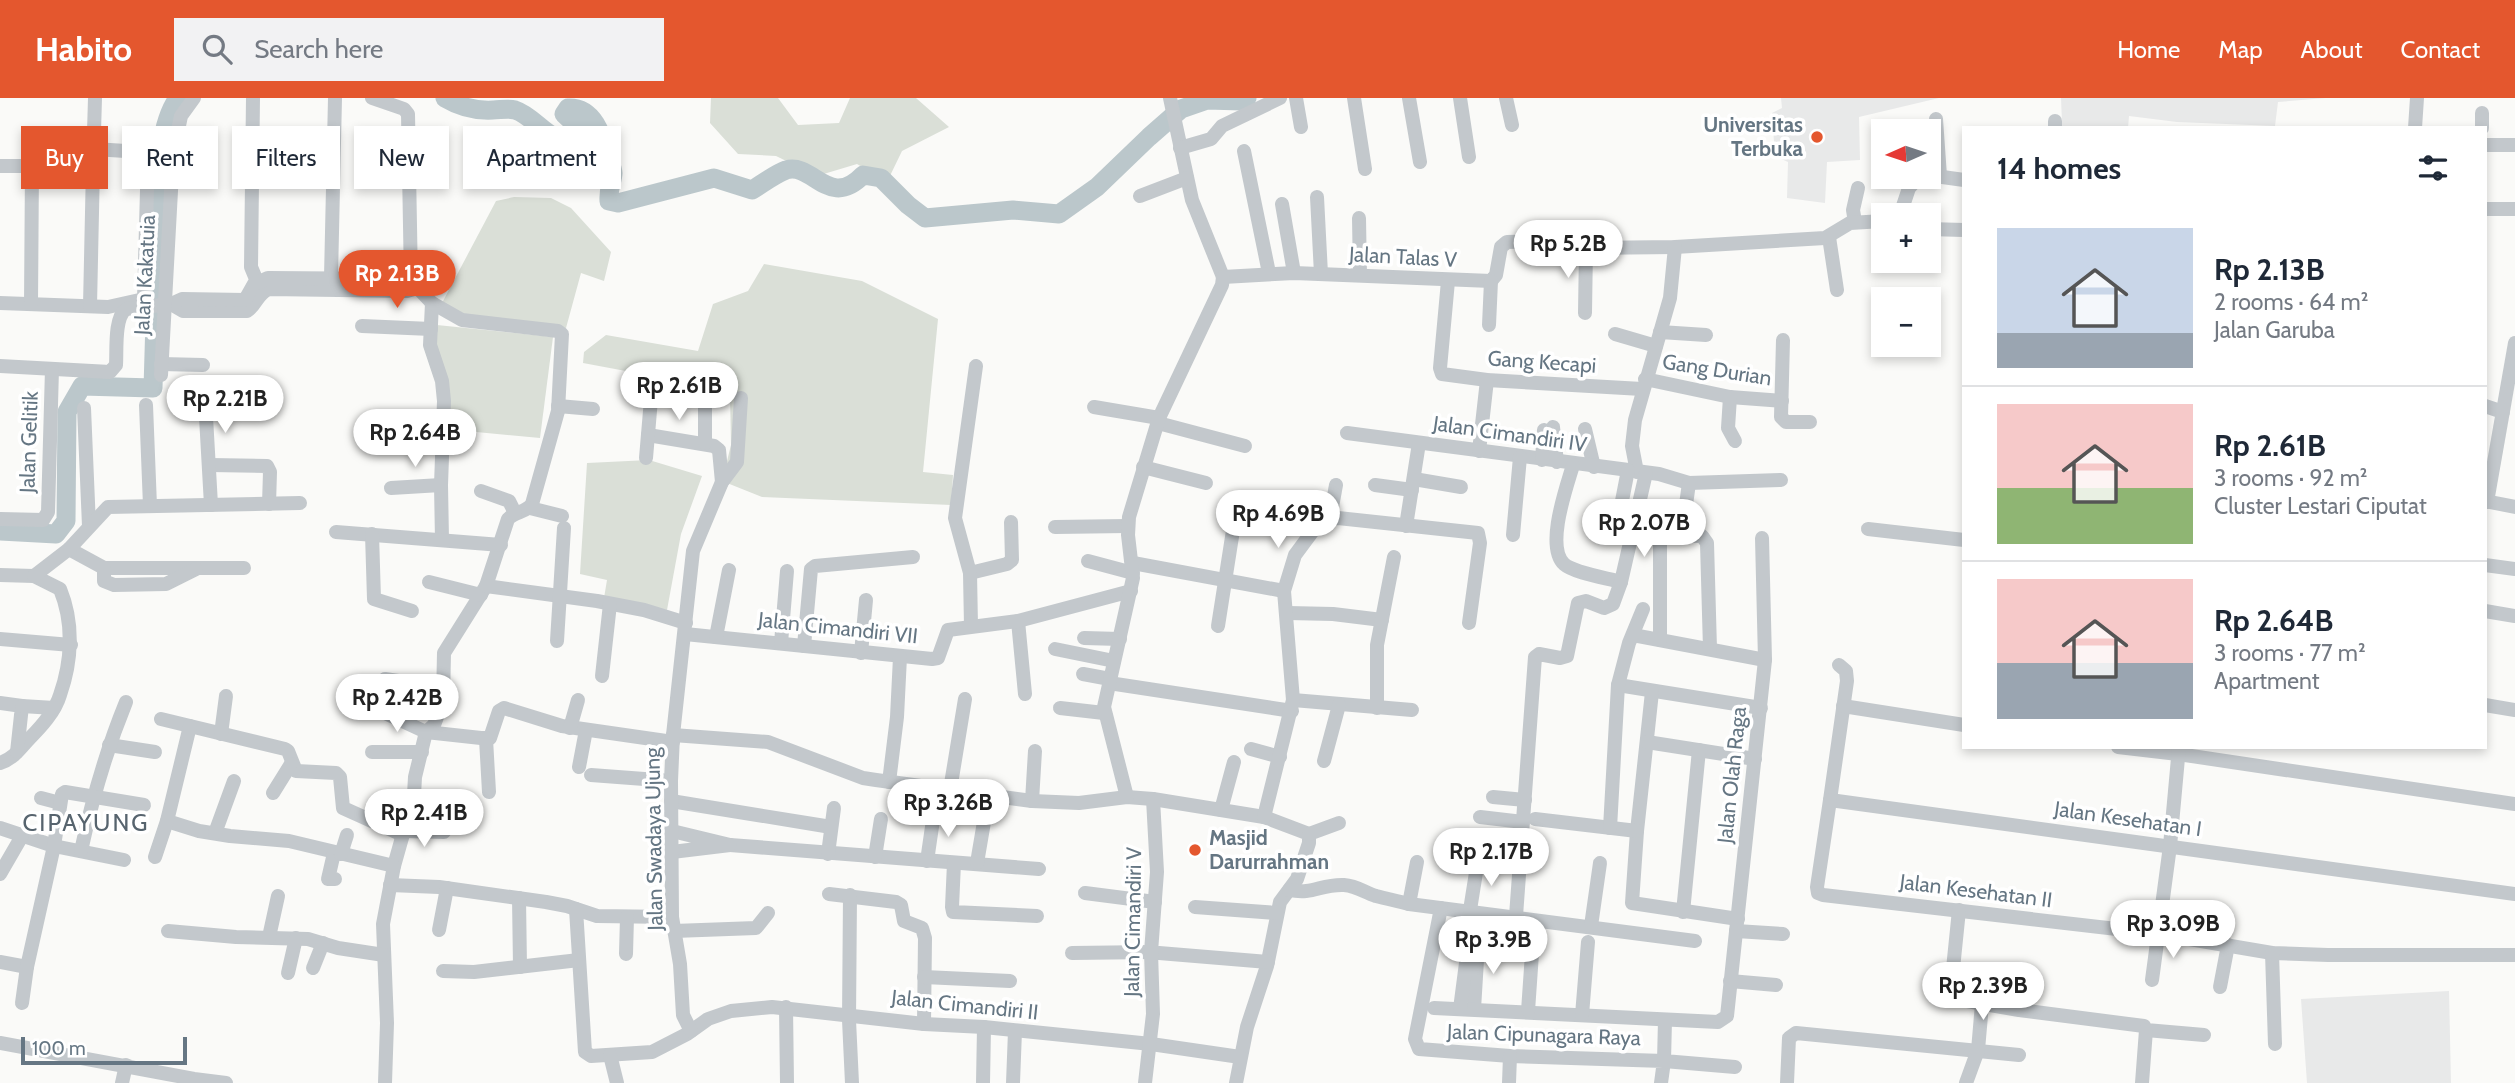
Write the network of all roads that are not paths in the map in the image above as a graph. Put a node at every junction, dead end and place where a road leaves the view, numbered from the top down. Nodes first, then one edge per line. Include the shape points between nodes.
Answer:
1 (95, 98) edge
2 (194, 98) edge
3 (253, 98) edge
4 (335, 98) edge
5 (372, 98) edge
6 (1278, 98) edge
7 (1296, 98) edge
8 (1353, 98) edge
9 (1409, 98) edge
10 (1460, 98) edge
11 (1506, 98) edge
12 (2417, 98) edge
13 (1171, 100) edge
14 (2482, 113) dead end
15 (1512, 125) dead end
16 (94, 126) edge
17 (176, 126) edge
18 (2415, 126) edge
19 (2482, 126) edge
20 (1301, 127) dead end
21 (2487, 145) edge
22 (2515, 145) edge
23 (1180, 148) junction
24 (1244, 151) dead end
25 (1469, 157) dead end
26 (1420, 162) dead end
27 (0, 166) edge
28 (21, 166) edge
29 (1365, 169) dead end
30 (1941, 176) edge
31 (1187, 178) junction
32 (1962, 180) edge
33 (1858, 188) dead end
34 (33, 189) edge
35 (93, 189) edge
36 (157, 189) edge
37 (161, 189) edge
38 (1140, 196) dead end
39 (1317, 197) dead end
40 (1282, 204) dead end
41 (2487, 209) edge
42 (2515, 209) edge
43 (1359, 218) dead end
44 (1871, 221) edge
45 (1855, 222) junction
46 (1941, 229) edge
47 (1962, 230) edge
48 (1829, 237) junction
49 (1675, 247) junction
50 (1586, 248) junction
51 (1269, 273) junction
52 (1294, 273) junction
53 (1321, 274) junction
54 (1360, 275) junction
55 (331, 277) junction
56 (1223, 277) junction
57 (1448, 281) junction
58 (1490, 281) junction
59 (259, 287) junction
60 (1837, 290) dead end
61 (421, 291) junction
62 (0, 303) edge
63 (31, 304) junction
64 (161, 304) junction
65 (90, 306) junction
66 (1585, 313) dead end
67 (1489, 325) dead end
68 (362, 326) dead end
69 (431, 329) junction
70 (1615, 334) dead end
71 (1706, 335) dead end
72 (1658, 339) junction
73 (1783, 340) dead end
74 (2515, 343) edge
75 (203, 365) dead end
76 (0, 366) edge
77 (976, 366) dead end
78 (52, 369) junction
79 (1487, 380) junction
80 (1643, 384) junction
81 (271, 387) dead end
82 (705, 397) dead end
83 (1730, 397) junction
84 (741, 398) dead end
85 (651, 399) dead end
86 (1782, 401) junction
87 (146, 405) dead end
88 (558, 406) junction
89 (1094, 407) dead end
90 (2487, 407) edge
91 (84, 408) dead end
92 (593, 409) dead end
93 (2503, 412) junction
94 (1159, 420) junction
95 (1810, 422) dead end
96 (1548, 428) dead end
97 (1585, 429) dead end
98 (1347, 433) dead end
99 (648, 435) junction
100 (1735, 441) dead end
101 (705, 443) junction
102 (1419, 443) junction
103 (1245, 446) dead end
104 (1479, 451) junction
105 (1520, 457) junction
106 (646, 458) dead end
107 (1549, 461) junction
108 (1573, 464) junction
109 (210, 466) junction
110 (1143, 467) junction
111 (1594, 467) junction
112 (1637, 472) junction
113 (1781, 480) dead end
114 (722, 482) junction
115 (1206, 483) dead end
116 (1689, 483) junction
117 (441, 485) junction
118 (1336, 485) dead end
119 (1375, 485) dead end
120 (1413, 485) junction
121 (1461, 487) dead end
122 (391, 488) dead end
123 (481, 491) dead end
124 (2487, 497) edge
125 (2487, 502) edge
126 (300, 503) dead end
127 (269, 504) junction
128 (150, 506) junction
129 (211, 506) junction
130 (2515, 507) edge
131 (530, 508) junction
132 (1610, 509) dead end
133 (1685, 512) dead end
134 (515, 513) junction
135 (1330, 518) junction
136 (0, 519) edge
137 (1011, 522) dead end
138 (1234, 524) dead end
139 (89, 526) junction
140 (1127, 526) junction
141 (1406, 526) junction
142 (1055, 527) dead end
143 (1868, 529) dead end
144 (336, 532) dead end
145 (372, 534) junction
146 (1513, 535) dead end
147 (1762, 538) dead end
148 (442, 540) junction
149 (1962, 540) edge
150 (501, 545) junction
151 (69, 548) junction
152 (913, 557) dead end
153 (1394, 557) dead end
154 (1088, 561) dead end
155 (2487, 565) edge
156 (244, 568) dead end
157 (1133, 568) junction
158 (2515, 569) edge
159 (729, 570) dead end
160 (787, 571) dead end
161 (970, 573) junction
162 (0, 575) edge
163 (34, 576) junction
164 (1226, 579) junction
165 (429, 582) dead end
166 (1621, 582) junction
167 (483, 591) junction
168 (1131, 591) junction
169 (1284, 591) junction
170 (560, 597) junction
171 (866, 600) dead end
172 (610, 604) junction
173 (1643, 609) dead end
174 (412, 611) dead end
175 (2487, 611) edge
176 (1288, 613) junction
177 (2515, 616) edge
178 (1381, 620) junction
179 (1018, 621) junction
180 (1469, 623) dead end
181 (971, 626) junction
182 (1218, 626) dead end
183 (685, 628) junction
184 (1633, 635) junction
185 (716, 637) junction
186 (1084, 638) dead end
187 (0, 639) edge
188 (1120, 639) junction
189 (1660, 640) junction
190 (557, 642) dead end
191 (781, 643) junction
192 (71, 645) junction
193 (804, 646) junction
194 (1055, 649) dead end
195 (1710, 649) junction
196 (860, 653) junction
197 (900, 657) junction
198 (1765, 660) junction
199 (1114, 661) junction
200 (1839, 665) dead end
201 (1083, 674) dead end
202 (602, 676) dead end
203 (385, 679) dead end
204 (1109, 681) junction
205 (1618, 685) junction
206 (444, 688) junction
207 (1652, 692) junction
208 (1025, 694) dead end
209 (226, 696) dead end
210 (965, 699) dead end
211 (578, 700) dead end
212 (125, 702) dead end
213 (0, 703) edge
214 (1339, 705) junction
215 (2487, 705) edge
216 (22, 706) junction
217 (1292, 706) junction
218 (1843, 706) junction
219 (54, 708) junction
220 (374, 708) dead end
221 (1060, 708) dead end
222 (1377, 708) junction
223 (1761, 708) junction
224 (1412, 710) dead end
225 (2515, 710) edge
226 (1104, 713) junction
227 (161, 719) dead end
228 (1962, 725) edge
229 (190, 726) junction
230 (570, 728) junction
231 (586, 730) junction
232 (426, 732) junction
233 (220, 733) junction
234 (673, 738) junction
235 (486, 739) junction
236 (1647, 742) junction
237 (109, 744) junction
238 (1251, 749) dead end
239 (2158, 749) edge
240 (1699, 750) junction
241 (2178, 750) edge
242 (1035, 751) dead end
243 (17, 752) junction
244 (155, 752) dead end
245 (372, 752) dead end
246 (422, 752) junction
247 (1280, 757) junction
248 (1755, 759) junction
249 (1324, 761) dead end
250 (1234, 762) dead end
251 (0, 763) edge
252 (292, 764) junction
253 (234, 781) dead end
254 (671, 781) junction
255 (889, 782) junction
256 (950, 790) junction
257 (489, 792) dead end
258 (272, 793) dead end
259 (41, 797) dead end
260 (93, 797) junction
261 (1127, 797) junction
262 (1493, 797) dead end
263 (1153, 799) junction
264 (1525, 800) junction
265 (1830, 800) junction
266 (671, 801) junction
267 (1032, 801) junction
268 (60, 803) junction
269 (2515, 804) edge
270 (144, 805) dead end
271 (834, 808) dead end
272 (1221, 810) junction
273 (934, 813) dead end
274 (985, 816) dead end
275 (1264, 817) junction
276 (1480, 817) dead end
277 (881, 819) dead end
278 (167, 821) junction
279 (1529, 821) junction
280 (1339, 824) dead end
281 (825, 826) dead end
282 (0, 828) edge
283 (1610, 828) junction
284 (672, 831) junction
285 (1637, 831) junction
286 (444, 832) dead end
287 (403, 833) junction
288 (215, 834) junction
289 (1309, 834) junction
290 (347, 835) dead end
291 (22, 836) junction
292 (691, 843) junction
293 (54, 846) junction
294 (2170, 846) junction
295 (81, 851) junction
296 (672, 852) junction
297 (337, 853) junction
298 (828, 854) junction
299 (155, 857) dead end
300 (876, 857) junction
301 (124, 860) dead end
302 (1478, 860) dead end
303 (927, 861) junction
304 (1418, 862) dead end
305 (954, 863) junction
306 (977, 863) junction
307 (1600, 863) dead end
308 (394, 866) junction
309 (1039, 869) dead end
310 (0, 874) edge
311 (335, 879) dead end
312 (390, 885) junction
313 (447, 888) junction
314 (1289, 890) junction
315 (1085, 893) dead end
316 (830, 894) dead end
317 (2515, 894) edge
318 (850, 895) junction
319 (278, 896) dead end
320 (519, 898) junction
321 (1155, 902) junction
322 (1409, 904) junction
323 (1195, 907) dead end
324 (1441, 908) junction
325 (576, 909) junction
326 (1470, 910) junction
327 (1959, 910) junction
328 (1683, 912) junction
329 (768, 913) dead end
330 (1277, 913) junction
331 (1037, 916) dead end
332 (1516, 916) junction
333 (627, 917) junction
334 (673, 924) junction
335 (1737, 925) junction
336 (1591, 926) junction
337 (1475, 927) dead end
338 (439, 930) dead end
339 (168, 931) dead end
340 (1783, 934) dead end
341 (2160, 934) junction
342 (269, 937) junction
343 (296, 938) junction
344 (1533, 939) dead end
345 (1695, 940) dead end
346 (1588, 942) dead end
347 (323, 943) junction
348 (2228, 946) junction
349 (1072, 953) dead end
350 (1155, 953) junction
351 (2272, 953) junction
352 (626, 954) dead end
353 (384, 955) junction
354 (2515, 955) edge
355 (579, 960) junction
356 (0, 962) edge
357 (1268, 962) junction
358 (27, 967) junction
359 (520, 967) junction
360 (313, 968) dead end
361 (443, 971) dead end
362 (288, 973) dead end
363 (924, 977) junction
364 (2152, 980) dead end
365 (1010, 981) dead end
366 (1730, 981) junction
367 (1776, 985) dead end
368 (2220, 987) dead end
369 (22, 1003) dead end
370 (1982, 1004) junction
371 (786, 1007) junction
372 (1434, 1007) dead end
373 (1467, 1009) junction
374 (1528, 1012) junction
375 (850, 1014) junction
376 (1583, 1014) junction
377 (1665, 1020) junction
378 (924, 1024) junction
379 (984, 1027) junction
380 (2146, 1030) junction
381 (691, 1031) junction
382 (1015, 1031) junction
383 (2204, 1035) dead end
384 (0, 1043) edge
385 (1151, 1044) junction
386 (2275, 1044) dead end
387 (1978, 1050) junction
388 (610, 1055) junction
389 (2018, 1055) dead end
390 (1510, 1056) junction
391 (1240, 1057) junction
392 (1664, 1061) junction
393 (126, 1065) junction
394 (1735, 1067) dead end
395 (122, 1083) edge
396 (226, 1083) edge
397 (385, 1083) edge
398 (617, 1083) edge
399 (788, 1083) edge
400 (852, 1083) edge
401 (983, 1083) edge
402 (1013, 1083) edge
403 (1145, 1083) edge
404 (1236, 1083) edge
405 (1509, 1083) edge
406 (1661, 1083) edge
407 (1787, 1083) edge
408 (1966, 1083) edge
409 (2142, 1083) edge

1 - 16 street
2 - 17 street, Jalan Kakatuia
3 - 59 street via 251,267
4 - 55 street
5 - 61 street via 408,114
6 - 23 street via 1222,126 1210,139
7 - 20 street
8 - 29 street
9 - 26 street
10 - 25 street
11 - 15 street
12 - 18 street
13 - 23 street
14 - 19 street
21 - 22 street
23 - 31 street
24 - 51 street
27 - 28 street
30 - 32 street
31 - 38 street
31 - 56 street
33 - 45 street
34 - 63 street
35 - 65 street
36 - 65 street via 146,297 108,307
37 - 64 street, Jalan Kakatuia
39 - 53 street
40 - 52 street
41 - 42 street
43 - 54 street
44 - 45 street
45 - 48 street
46 - 47 street
48 - 49 street
48 - 60 street
49 - 50 street
49 - 72 street via 1672,286
50 - 58 street via 1542,241 1507,242 1501,247 1496,275
50 - 66 street
51 - 52 street, Jalan Talas V
51 - 56 street, Jalan Talas V
52 - 53 street, Jalan Talas V
53 - 54 street, Jalan Talas V
54 - 57 street, Jalan Talas V
55 - 59 street via 268,278
55 - 61 street via 405,279
56 - 94 street
57 - 58 street, Jalan Talas V
57 - 79 street, Gang Kecapi via 1440,372
58 - 67 street
59 - 61 street
59 - 64 street via 245,300 182,299
61 - 69 street
61 - 88 street via 461,320 561,332
62 - 63 street
63 - 65 street
64 - 75 street, Jalan Kakatuia via 161,370
64 - 78 street via 121,313 116,365 110,372
68 - 69 street
69 - 117 street via 431,351 444,401
70 - 72 street
71 - 72 street
72 - 80 street
73 - 86 street
74 - 93 street
76 - 78 street
77 - 161 street via 955,518
78 - 136 street, Jalan Gelitik via 46,517
79 - 80 street, Gang Kecapi
79 - 104 street
80 - 83 street, Gang Durian
80 - 112 street via 1632,446
81 - 109 street via 210,409 206,417
82 - 101 street
83 - 86 street, Gang Durian
83 - 100 street via 1728,428
84 - 114 street, Jalan Swadaya Ujung via 737,462
85 - 99 street
86 - 95 street via 1784,421
87 - 128 street
88 - 92 street
88 - 131 street
89 - 94 street
90 - 93 street
91 - 139 street
93 - 124 street
94 - 103 street
94 - 110 street
96 - 107 street
97 - 111 street
98 - 102 street
99 - 101 street
99 - 106 street
101 - 114 street via 719,450
102 - 104 street, Jalan Cimandiri IV
102 - 120 street, Jalan Cimandiri IV
104 - 105 street, Jalan Cimandiri IV
105 - 107 street, Jalan Cimandiri IV
105 - 146 street
107 - 108 street, Jalan Cimandiri IV
108 - 111 street, Jalan Cimandiri IV
108 - 166 street via 1557,525 1561,559 1571,568
109 - 127 street via 267,466
109 - 129 street
110 - 115 street
110 - 140 street
111 - 112 street, Jalan Cimandiri IV
112 - 116 street, Jalan Cimandiri IV
112 - 132 street via 1620,511
112 - 166 street
113 - 116 street, Jalan Cimandiri IV
114 - 183 street, Jalan Swadaya Ujung via 693,551
116 - 133 street
117 - 122 street
117 - 148 street
118 - 135 street
119 - 120 street
120 - 121 street
120 - 141 street, Jalan Cimandiri IV
123 - 134 street via 509,501
125 - 130 street
126 - 127 street
127 - 129 street
128 - 129 street
128 - 139 street via 108,507
131 - 134 street
131 - 170 street via 563,522
134 - 150 street via 508,519
135 - 141 street
135 - 169 street via 1321,520 1295,555
137 - 161 street via 1012,560
138 - 164 street
139 - 151 street
140 - 142 street
140 - 157 street
141 - 180 street via 1478,533
143 - 149 street
144 - 145 street
145 - 148 street
145 - 174 street via 374,599
147 - 198 street, Jalan Olah Raga
148 - 150 street
150 - 167 street
151 - 156 street via 104,568
151 - 163 street
152 - 193 street via 811,569
153 - 178 street
154 - 157 street
155 - 158 street
157 - 164 street
157 - 168 street
159 - 185 street
160 - 191 street
161 - 181 street
162 - 163 street
163 - 192 street via 60,589
164 - 169 street
164 - 182 street
165 - 167 street, Jalan Cimandiri VII
166 - 264 street via 1609,607 1578,603 1567,656 1535,657
167 - 170 street, Jalan Cimandiri VII
167 - 206 street via 444,653
168 - 179 street, Jalan Cimandiri VII
168 - 188 street
169 - 176 street
170 - 172 street, Jalan Cimandiri VII
170 - 190 street
171 - 196 street
172 - 183 street, Jalan Cimandiri VII via 645,610
172 - 202 street
173 - 184 street
175 - 177 street
176 - 178 street
176 - 217 street
178 - 222 street
179 - 181 street, Jalan Cimandiri VII
179 - 208 street
181 - 197 street, Jalan Cimandiri VII via 948,630 937,657
183 - 185 street, Jalan Cimandiri VII
183 - 234 street, Jalan Swadaya Ujung
184 - 189 street
184 - 205 street
185 - 191 street, Jalan Cimandiri VII
186 - 188 street
187 - 192 street
188 - 199 street
189 - 195 street
189 - 195 street via 1660,540 1702,536 1707,543
191 - 193 street, Jalan Cimandiri VII
192 - 219 street
193 - 196 street, Jalan Cimandiri VII
194 - 199 street
195 - 198 street
196 - 197 street, Jalan Cimandiri VII
197 - 255 street
198 - 223 street, Jalan Olah Raga
199 - 204 street
200 - 218 street via 1847,673
201 - 204 street
203 - 206 street
204 - 217 street
204 - 226 street
205 - 207 street
205 - 283 street
206 - 232 street via 440,712
207 - 223 street
207 - 236 street
209 - 233 street
210 - 256 street
211 - 230 street
212 - 237 street
213 - 216 street
214 - 217 street
214 - 222 street
214 - 249 street
215 - 225 street
216 - 219 street
216 - 243 street
217 - 247 street
218 - 228 street
218 - 265 street
219 - 243 street
220 - 232 street
221 - 226 street
222 - 224 street
223 - 248 street, Jalan Olah Raga
226 - 261 street
227 - 229 street
229 - 233 street
229 - 278 street
230 - 231 street
230 - 235 street via 501,708
231 - 234 street
231 - 254 street via 585,771
232 - 235 street
232 - 246 street
233 - 252 street via 285,749
234 - 254 street, Jalan Swadaya Ujung
234 - 255 street via 768,741 863,778
235 - 257 street
236 - 240 street
236 - 285 street
237 - 244 street
237 - 260 street
238 - 247 street
239 - 241 street
240 - 248 street
240 - 328 street
241 - 269 street
241 - 294 street
242 - 267 street
243 - 251 street
245 - 246 street
246 - 287 street
247 - 275 street
248 - 335 street, Jalan Olah Raga
250 - 272 street
252 - 258 street
252 - 287 street via 296,771 340,775 343,808
253 - 288 street
254 - 266 street, Jalan Swadaya Ujung
255 - 256 street
256 - 267 street
259 - 268 street
260 - 268 street via 65,792
260 - 270 street
260 - 295 street
261 - 263 street
261 - 267 street via 1079,803
262 - 264 street
263 - 272 street
263 - 321 street, Jalan Cimandiri V
264 - 279 street
265 - 294 street, Jalan Kesehatan I
265 - 327 street, Jalan Kesehatan II via 1818,893
266 - 281 street
266 - 284 street, Jalan Swadaya Ujung
268 - 293 street
271 - 298 street
272 - 275 street
273 - 303 street
274 - 306 street
275 - 289 street
276 - 279 street
277 - 300 street
278 - 288 street
278 - 299 street
279 - 283 street
279 - 332 street
280 - 289 street
282 - 291 street
283 - 285 street
284 - 292 street
284 - 296 street, Jalan Swadaya Ujung
285 - 328 street via 1632,903
286 - 287 street
287 - 308 street
288 - 297 street via 289,841
289 - 314 street via 1297,879
290 - 297 street
291 - 293 street
291 - 310 street
292 - 296 street
292 - 298 street
293 - 295 street
293 - 358 street
294 - 317 street, Jalan Kesehatan I
294 - 341 street
295 - 301 street
296 - 334 street, Jalan Swadaya Ujung
297 - 308 street
297 - 311 street via 328,879
298 - 300 street
300 - 303 street
302 - 326 street
303 - 305 street
304 - 322 street
305 - 306 street
305 - 331 street via 953,912
306 - 309 street
307 - 336 street
308 - 312 street
312 - 313 street
312 - 353 street via 383,924
313 - 320 street
313 - 338 street
314 - 322 street via 1310,892 1325,885 1345,885
314 - 330 street
315 - 321 street
316 - 318 street
318 - 363 street via 897,901 904,921 922,928 926,938
318 - 375 street
319 - 342 street
320 - 325 street
320 - 359 street
321 - 350 street, Jalan Cimandiri V
322 - 324 street
323 - 330 street
324 - 326 street
324 - 390 street, Jalan Cipunagara Raya via 1415,1039 1419,1049
325 - 333 street via 597,916
325 - 355 street
326 - 332 street
327 - 341 street, Jalan Kesehatan II
327 - 370 street via 1950,998
328 - 335 street
329 - 334 street via 756,928
330 - 357 street
332 - 336 street
333 - 334 street
333 - 352 street
334 - 381 street, Jalan Swadaya Ujung via 683,1015
335 - 340 street
335 - 366 street, Jalan Olah Raga
336 - 345 street
337 - 373 street via 1472,953 1465,962
339 - 342 street
341 - 348 street, Jalan Kesehatan II
341 - 364 street
342 - 343 street
343 - 347 street
343 - 362 street
344 - 374 street
346 - 376 street
347 - 353 street
347 - 360 street
348 - 351 street, Jalan Kesehatan II
348 - 368 street
349 - 350 street
350 - 357 street
350 - 385 street, Jalan Cimandiri V
351 - 354 street, Jalan Kesehatan II
351 - 386 street
353 - 397 street
355 - 359 street
355 - 388 street via 585,1052
356 - 358 street
357 - 391 street
358 - 369 street
359 - 361 street
363 - 365 street
363 - 378 street
366 - 367 street
366 - 377 street, Jalan Olah Raga via 1727,1016 1718,1022
370 - 380 street via 2144,1026
370 - 387 street
371 - 375 street, Jalan Cimandiri II
371 - 381 street, Jalan Cimandiri II via 731,1011
371 - 399 street
372 - 373 street
373 - 374 street
374 - 376 street
375 - 378 street, Jalan Cimandiri II
375 - 400 street
376 - 377 street
377 - 392 street
378 - 379 street, Jalan Cimandiri II
379 - 382 street, Jalan Cimandiri II
379 - 401 street
380 - 383 street
380 - 409 street
381 - 388 street via 652,1052
382 - 385 street, Jalan Cimandiri II
382 - 402 street
384 - 393 street
385 - 391 street, Jalan Cimandiri II
385 - 403 street, Jalan Cimandiri V
387 - 389 street
387 - 407 street via 1796,1033 1789,1038
387 - 408 street
388 - 398 street
390 - 392 street, Jalan Cipunagara Raya
390 - 405 street
391 - 404 street
392 - 394 street
392 - 406 street, Jalan Cipunagara Raya
393 - 395 street
393 - 396 street

